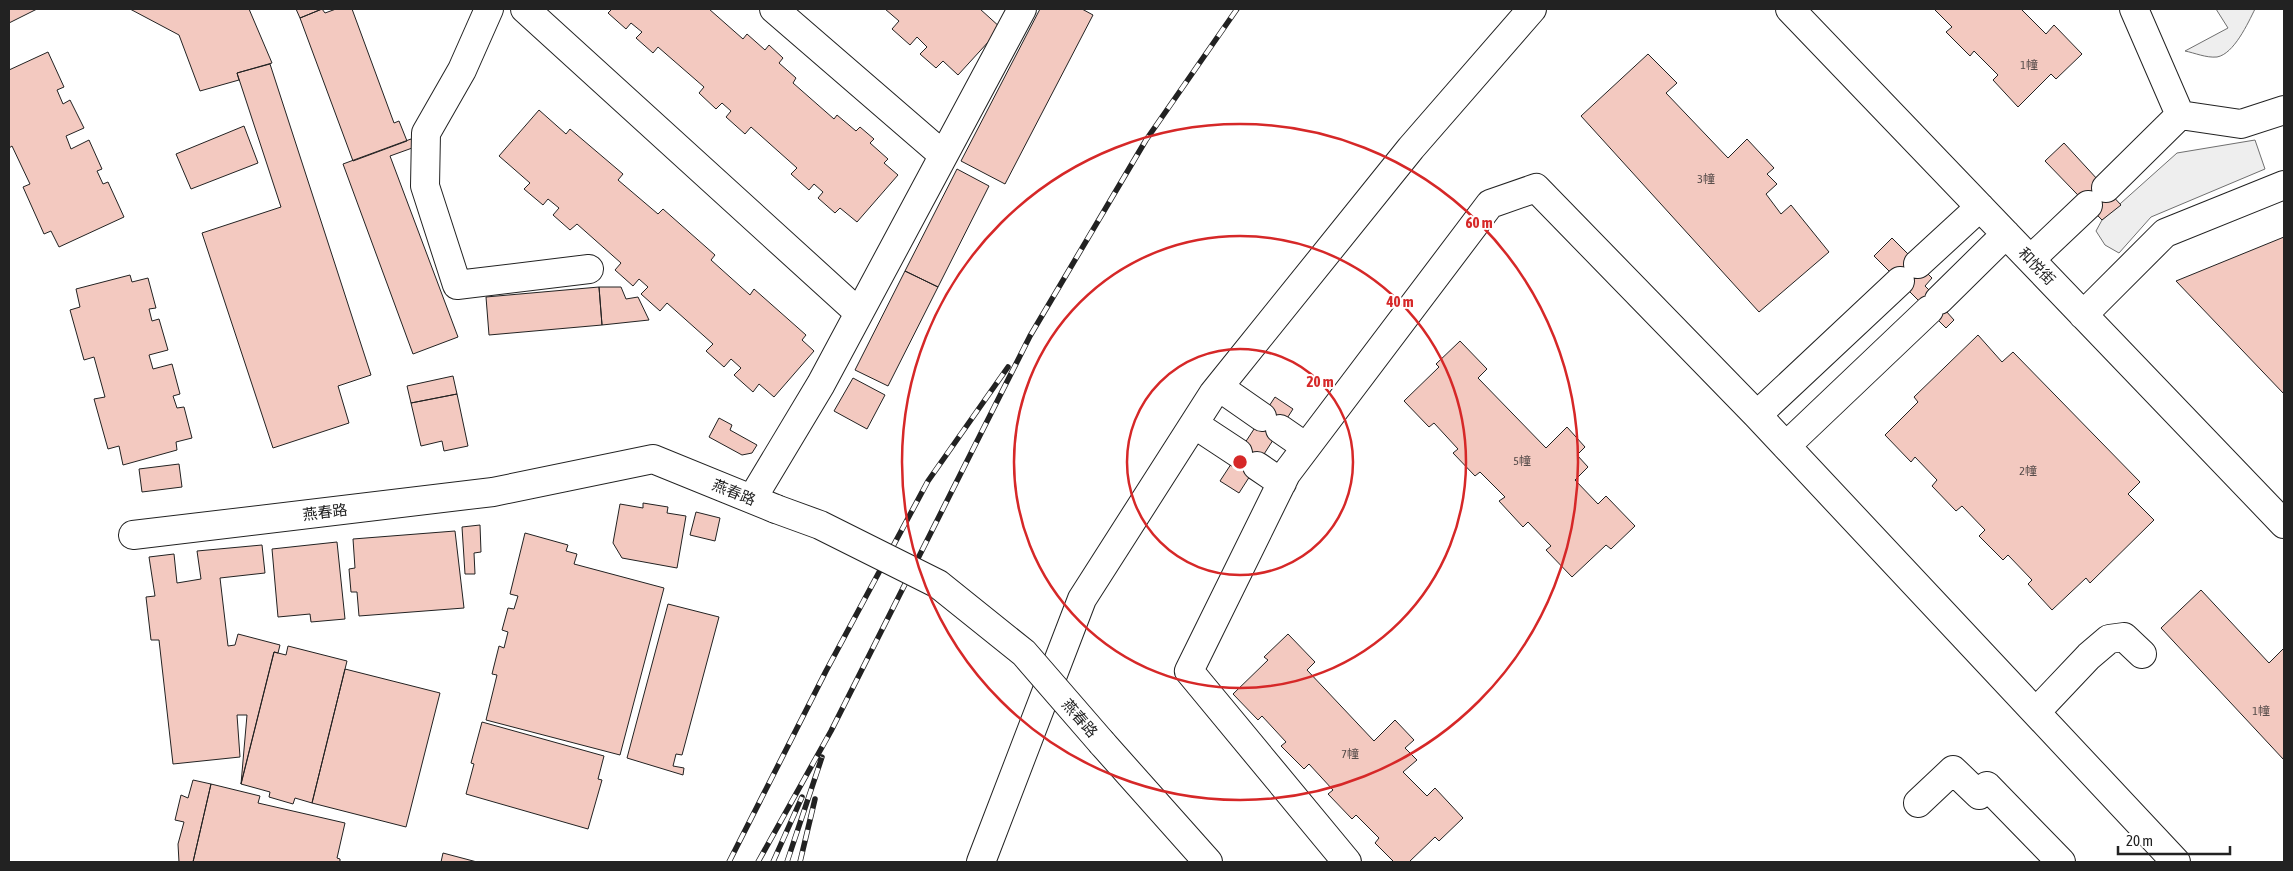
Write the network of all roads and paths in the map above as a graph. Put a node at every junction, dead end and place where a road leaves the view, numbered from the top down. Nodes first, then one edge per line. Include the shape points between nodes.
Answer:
1 (489, 9) edge
2 (525, 9) edge
3 (774, 9) edge
4 (1022, 9) edge
5 (1532, 9) edge
6 (1790, 9) edge
7 (2134, 9) edge
8 (2284, 110) edge
9 (2180, 115) junction
10 (943, 155) junction
11 (2284, 185) edge
12 (1980, 207) junction
13 (2006, 234) junction
14 (2031, 260) junction
15 (589, 269) dead end
16 (859, 313) junction
17 (2083, 315) junction
18 (1219, 387) junction
19 (1757, 415) junction
20 (1194, 424) junction
21 (1786, 446) junction
22 (1306, 447) junction
23 (1282, 483) junction
24 (764, 504) junction
25 (2284, 524) edge
26 (134, 535) dead end
27 (2142, 654) dead end
28 (2036, 712) junction
29 (1918, 803) dead end
30 (982, 862) edge
31 (1208, 862) edge
32 (1347, 862) edge
33 (2061, 862) edge
34 (2176, 862) edge

1 - 15 street via 462,70 426,133 425,186 457,285
2 - 16 street
3 - 10 street
4 - 10 street
5 - 18 street via 1411,148
6 - 12 street, 和悦街
7 - 9 street
8 - 9 street via 2240,124
9 - 14 street
10 - 16 street
11 - 17 street via 2165,233
12 - 13 street, 和悦街
12 - 19 street
13 - 14 street, 和悦街
13 - 21 street
14 - 17 street, 和悦街
16 - 24 street
17 - 25 street, 和悦街
18 - 20 street
18 - 22 street
19 - 21 street
19 - 22 street via 1536,188 1490,204
20 - 23 street
20 - 30 street via 1082,599
21 - 28 street
22 - 23 street
23 - 32 street via 1189,671
24 - 26 street, 燕春路 via 653,459 493,492
24 - 31 street, 燕春路, bridge via 820,525 938,584 1024,653
27 - 28 street via 2124,637 2109,639 2088,656
28 - 34 street
29 - 33 street via 1954,770 1979,795 1987,786

